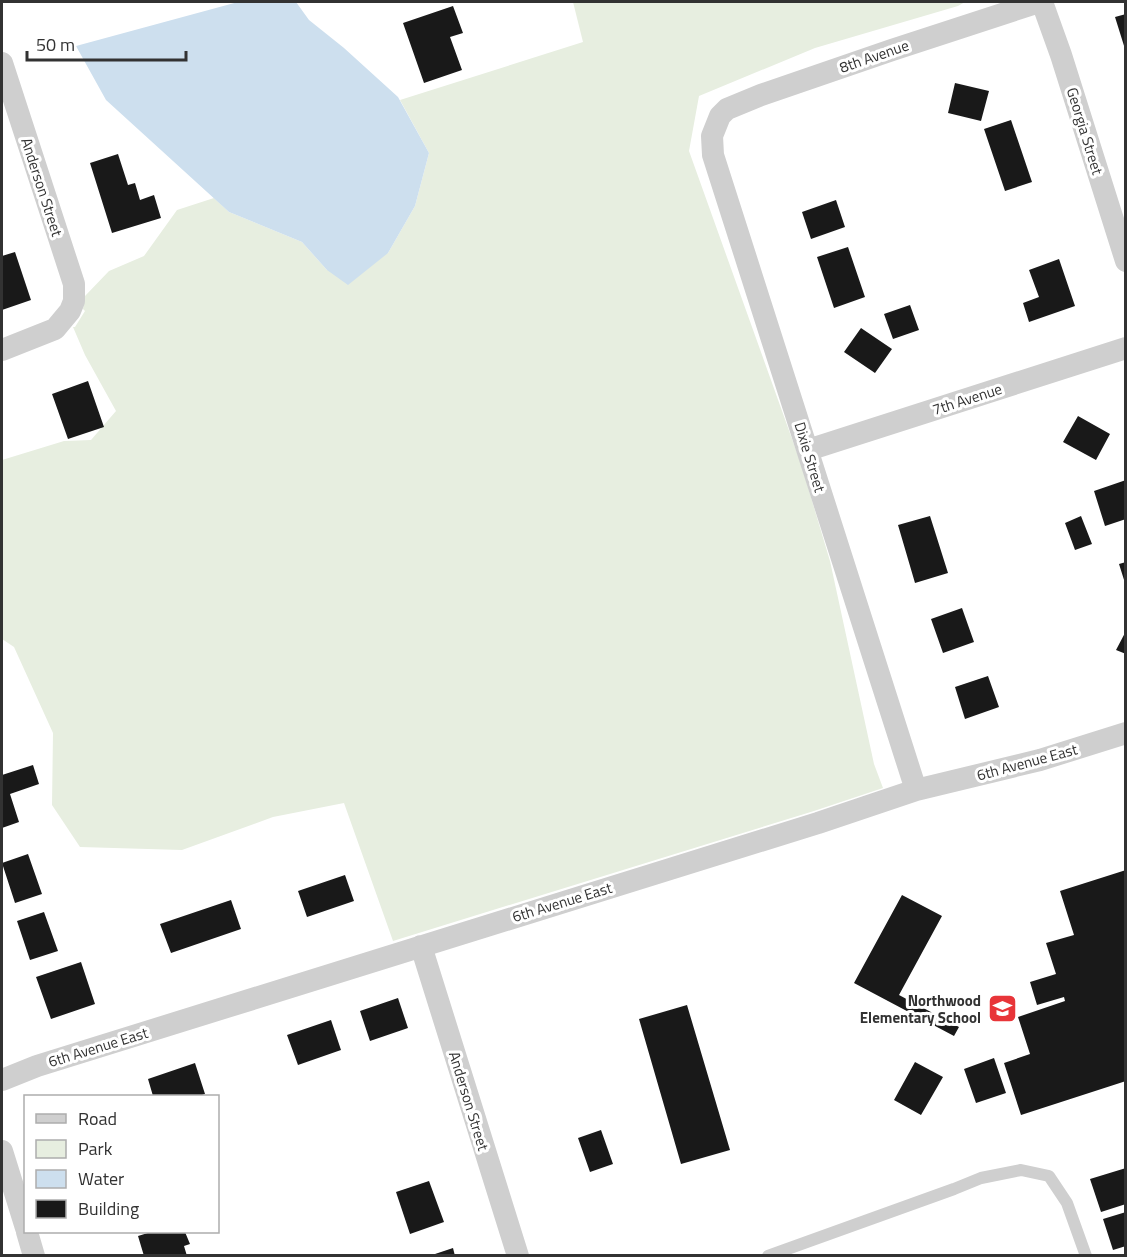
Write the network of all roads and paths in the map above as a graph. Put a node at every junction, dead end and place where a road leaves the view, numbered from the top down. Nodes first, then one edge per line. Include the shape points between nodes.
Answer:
1 (1035, 2) edge
2 (2, 63) edge
3 (717, 124) joint
4 (1125, 261) edge
5 (1125, 348) edge
6 (2, 350) edge
7 (808, 450) junction
8 (1125, 733) edge
9 (916, 790) junction
10 (421, 945) junction
11 (2, 1080) edge
12 (2, 1151) edge
13 (24, 1223) edge
14 (27, 1233) edge
15 (34, 1256) edge
16 (518, 1256) edge
17 (768, 1256) edge
18 (1086, 1256) edge

1 - 3 street, 8th Avenue via 762,95 727,109
1 - 4 street, Georgia Street via 1061,55
2 - 6 street, Anderson Street via 74,284 70,311 55,329
3 - 7 street, Dixie Street via 712,135 712,155
5 - 7 street, 7th Avenue
7 - 9 street, Dixie Street
8 - 9 street, 6th Avenue East via 1040,760
9 - 10 street, 6th Avenue East
10 - 11 street, 6th Avenue East
10 - 16 street, Anderson Street
12 - 13 street
14 - 15 street
17 - 18 lane via 981,1178 1021,1170 1049,1176 1067,1203

